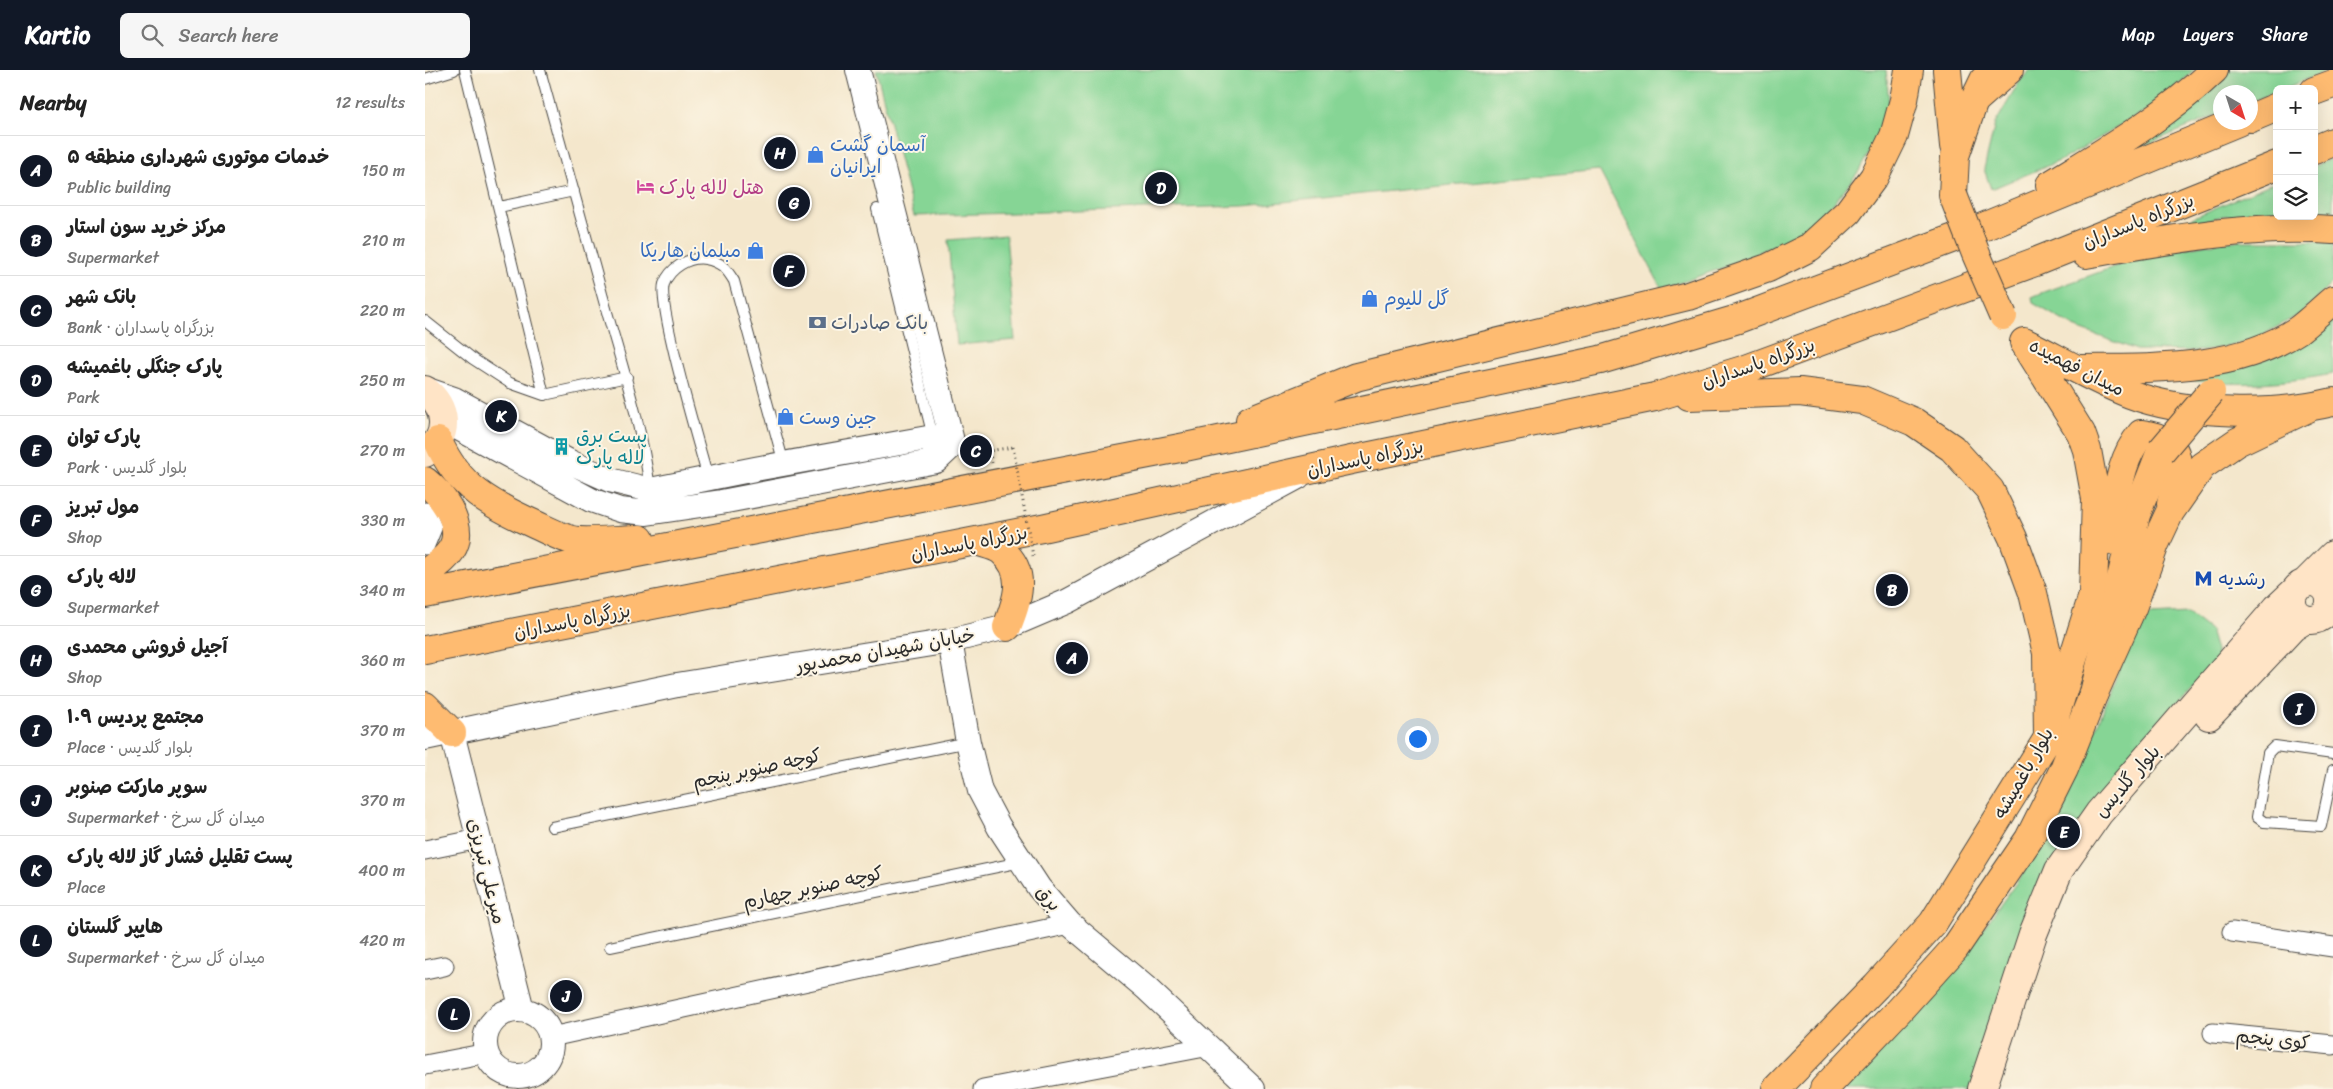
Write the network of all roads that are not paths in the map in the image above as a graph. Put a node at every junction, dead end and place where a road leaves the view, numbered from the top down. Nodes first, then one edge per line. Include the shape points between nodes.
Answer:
1 (454, 70) edge
2 (465, 70) edge
3 (540, 70) edge
4 (857, 70) edge
5 (1909, 70) edge
6 (1947, 70) edge
7 (1989, 70) edge
8 (2009, 70) edge
9 (2214, 70) edge
10 (425, 78) edge
11 (2333, 84) edge
12 (2318, 90) edge
13 (1974, 101) junction
14 (2273, 109) edge
15 (2258, 115) edge
16 (2219, 130) edge
17 (2333, 142) edge
18 (2318, 148) edge
19 (1955, 156) junction
20 (2273, 167) edge
21 (573, 191) junction
22 (499, 207) junction
23 (877, 209) dead end
24 (1978, 229) junction
25 (2333, 230) edge
26 (2035, 262) junction
27 (2333, 300) edge
28 (425, 321) edge
29 (2024, 342) junction
30 (2259, 350) junction
31 (2079, 369) junction
32 (627, 376) junction
33 (425, 389) edge
34 (544, 395) junction
35 (1655, 397) junction
36 (2321, 405) edge
37 (436, 437) edge
38 (933, 437) junction
39 (1185, 447) junction
40 (936, 461) junction
41 (784, 464) junction
42 (761, 468) junction
43 (1312, 469) junction
44 (708, 478) junction
45 (425, 481) edge
46 (650, 490) junction
47 (591, 500) junction
48 (425, 512) edge
49 (2170, 512) junction
50 (719, 537) junction
51 (977, 541) junction
52 (425, 545) edge
53 (2333, 555) edge
54 (425, 573) edge
55 (2299, 587) junction
56 (425, 594) edge
57 (2093, 596) junction
58 (2323, 612) edge
59 (1007, 627) junction
60 (950, 641) junction
61 (425, 650) edge
62 (2094, 693) junction
63 (425, 706) edge
64 (452, 733) junction
65 (425, 738) edge
66 (2048, 738) junction
67 (968, 742) junction
68 (2333, 754) edge
69 (2333, 770) edge
70 (2331, 799) edge
71 (552, 827) dead end
72 (479, 840) junction
73 (425, 850) edge
74 (1022, 862) junction
75 (1070, 924) junction
76 (2232, 932) dead end
77 (610, 947) dead end
78 (2333, 947) edge
79 (444, 966) dead end
80 (425, 970) edge
81 (522, 1010) junction
82 (2213, 1033) dead end
83 (551, 1038) junction
84 (2333, 1045) edge
85 (1210, 1046) junction
86 (487, 1053) junction
87 (425, 1065) edge
88 (522, 1082) edge
89 (983, 1089) edge
90 (1253, 1089) edge
91 (1776, 1089) edge
92 (1824, 1089) edge
93 (1982, 1089) edge
94 (2001, 1089) edge

1 - 10 lane
2 - 22 lane
3 - 21 lane
4 - 40 street via 953,445
5 - 39 main road via 1894,136 1874,178 1848,212 1810,247 1768,268 1688,296 1356,377
6 - 19 main road
7 - 13 main road, میدان فهمیده
8 - 13 main road
9 - 24 main road via 2190,93 2141,129
11 - 12 main road
13 - 19 main road, میدان فهمیده
14 - 15 main road
16 - 24 main road
17 - 18 main road
19 - 29 main road, میدان فهمیده, bridge via 1953,195 2003,316
20 - 26 main road, بزرگراه پاسداران
21 - 22 lane
21 - 32 lane
22 - 34 lane
23 - 38 lane
24 - 39 main road via 1738,319 1600,360
25 - 26 main road via 2255,229 2206,234
26 - 35 main road, بزرگراه پاسداران via 1746,369
27 - 30 main road via 2297,330
28 - 34 lane via 503,378
29 - 31 main road, میدان فهمیده
29 - 57 main road, بلوار باغمیشه via 2077,426 2087,450 2096,499
30 - 31 main road via 2215,362 2151,368
30 - 62 main road, bridge via 2211,392 2161,451 2136,514
31 - 36 main road, میدان فهمیده via 2130,394 2184,409 2241,410
32 - 34 lane
32 - 46 lane via 645,450
33 - 37 main road via 440,406
33 - 46 street via 454,399 610,480
35 - 43 main road, بزرگراه پاسداران
35 - 66 main road via 1800,392 1862,400 1914,422 1952,448 1990,490 2013,538 2033,593 2047,653
36 - 49 main road via 2237,442 2202,466
37 - 47 street via 460,429
37 - 50 main road via 458,476 479,495 514,515 577,541
38 - 40 street
38 - 41 street
39 - 50 main road
40 - 47 street via 647,513 620,510
41 - 42 street
41 - 44 lane via 734,281 719,261 695,257 674,269 663,285 666,318
42 - 44 street
42 - 47 street via 764,486 649,504
43 - 51 main road, بزرگراه پاسداران
43 - 59 street, خیابان شهیدان محمدپور via 1067,601
44 - 46 street
45 - 54 main road via 454,519 456,535 455,544 445,558
48 - 52 street via 433,528
49 - 57 main road via 2177,466 2173,448 2160,437 2141,434 2123,465
49 - 62 main road, بلوار باغمیشه
50 - 56 main road
51 - 59 main road via 1002,550 1016,568 1020,584
51 - 61 main road, بزرگراه پاسداران
53 - 55 main road, بلوار گلدیس
55 - 58 main road via 2292,600 2295,610
55 - 93 main road, بلوار گلدیس via 2277,608 2099,813 2059,870 2033,934
57 - 66 main road, بلوار باغمیشه
58 - 94 main road, بلوار گلدیس via 2293,627 2231,691 2114,825 2076,880 2051,941
59 - 60 street, خیابان شهیدان محمدپور
60 - 64 street, خیابان شهیدان محمدپور via 677,685
60 - 67 street, برق
62 - 92 main road, بلوار باغمیشه via 2064,769 2029,839 1994,893 1955,948
63 - 64 main road
64 - 65 street, خیابان شهیدان محمدپور
64 - 72 street, میرعلی تبریزی
66 - 91 main road, بلوار باغمیشه via 1933,923 1877,986
67 - 71 lane, کوچه صنوبر پنجم
67 - 74 street, برق via 980,791
68 - 70 lane via 2271,748 2257,817 2265,822 2321,826
69 - 70 lane
72 - 73 street
72 - 81 street, میرعلی تبریزی
74 - 75 street, برق
74 - 77 lane, کوچه صنوبر چهارم
75 - 83 street
75 - 85 street, برق
76 - 78 street
79 - 80 street
81 - 83 street via 541,1019
81 - 86 street via 501,1015 493,1022 487,1032
82 - 84 street, کوی پنجم
83 - 88 street via 547,1058
85 - 89 street
85 - 90 street, برق
86 - 87 street
86 - 88 street via 501,1070

